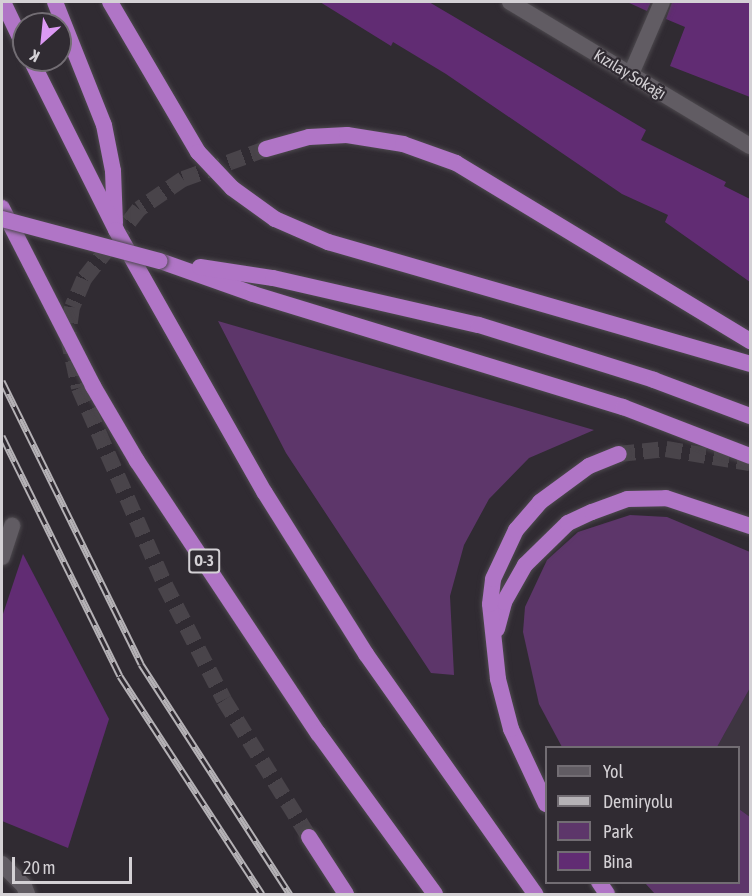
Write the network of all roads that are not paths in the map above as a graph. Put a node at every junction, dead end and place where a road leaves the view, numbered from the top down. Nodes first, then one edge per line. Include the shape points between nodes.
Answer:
1 (3, 2) edge
2 (56, 2) edge
3 (110, 2) edge
4 (510, 2) edge
5 (662, 2) edge
6 (12, 21) edge
7 (37, 72) edge
8 (631, 74) junction
9 (750, 146) edge
10 (266, 149) tunnel mouth
11 (2, 208) edge
12 (2, 219) edge
13 (116, 230) junction
14 (160, 261) junction
15 (750, 341) edge
16 (750, 364) edge
17 (750, 416) edge
18 (620, 454) tunnel mouth
19 (750, 456) edge
20 (12, 526) dead end
21 (750, 526) edge
22 (2, 557) edge
23 (495, 639) junction
24 (545, 802) edge
25 (309, 837) tunnel mouth
26 (2, 864) edge
27 (27, 894) edge
28 (346, 894) edge
29 (435, 894) edge
30 (535, 894) edge

1 - 6 highway
2 - 13 highway via 104,125 113,171
3 - 16 highway via 198,152 232,188 275,219 328,242
4 - 8 street, Kızılay Sokağı
5 - 8 street
7 - 13 highway
8 - 9 street, Kızılay Sokağı
10 - 15 highway via 309,137 347,135 403,144 456,164
11 - 29 highway, O-3 via 93,386 137,461 318,732
12 - 14 highway, bridge
13 - 30 highway via 265,493 366,654
14 - 17 highway via 273,278 479,325 654,380
14 - 19 highway via 253,294 623,408
18 - 23 highway via 567,480 540,502 516,530 493,579 490,604
20 - 22 street
21 - 23 highway via 666,498 627,499 592,512 568,523 525,565 504,602
23 - 24 highway via 498,679 511,729
25 - 28 highway
26 - 27 street

